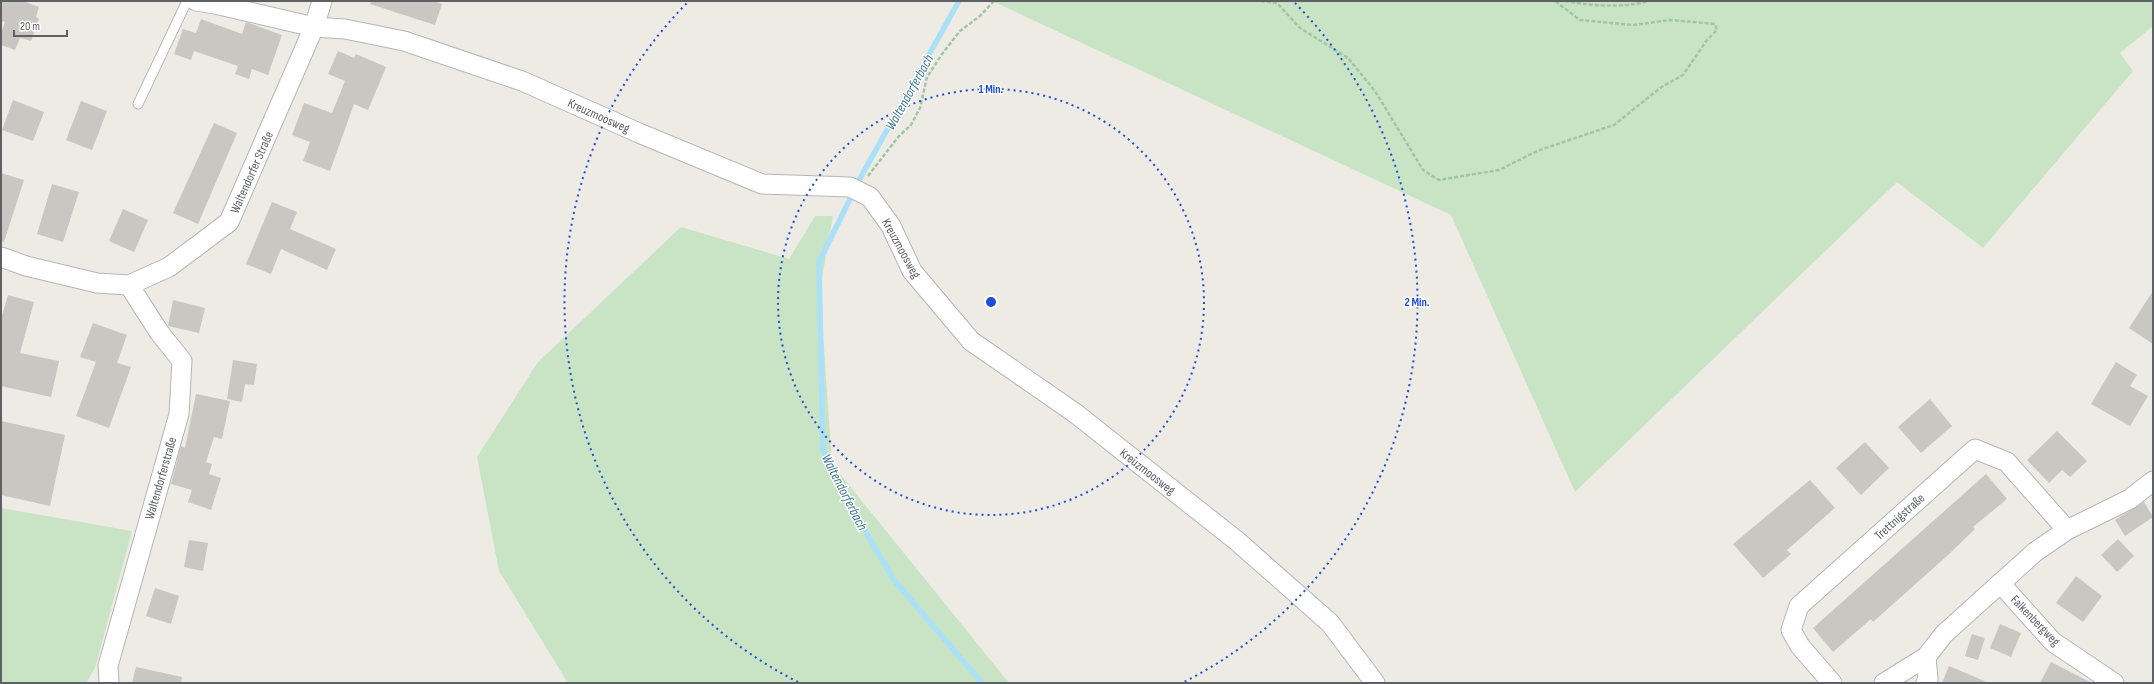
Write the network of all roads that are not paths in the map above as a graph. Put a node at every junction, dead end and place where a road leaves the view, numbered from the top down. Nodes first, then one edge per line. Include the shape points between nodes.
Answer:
1 (187, 1) edge
2 (196, 1) edge
3 (322, 1) edge
4 (215, 2) edge
5 (314, 28) junction
6 (138, 104) dead end
7 (1, 257) edge
8 (129, 285) junction
9 (2153, 481) edge
10 (2066, 530) junction
11 (2000, 583) junction
12 (1926, 657) junction
13 (109, 683) edge
14 (1374, 683) edge
15 (1832, 683) edge
16 (1884, 683) edge
17 (1926, 683) edge
18 (2114, 683) edge

1 - 6 lane
2 - 4 street, Kreuzmoosweg
3 - 5 street, Waltendorfer Straße
4 - 5 street, Kreuzmoosweg
5 - 8 street, Waltendorfer Straße via 229,222 169,267
5 - 14 street, Kreuzmoosweg via 345,29 404,41 522,81 762,184 850,187 870,197 891,226 912,271 971,341 1075,413 1238,541 1330,623
7 - 8 street, Waltendorfer Straße via 97,284
8 - 13 street, Waltendorferstraße via 159,332 182,361 178,414 108,666
9 - 10 street via 2130,499
10 - 11 street via 2035,552
10 - 15 street, Trettnigstraße via 2007,462 1974,449 1799,606 1791,630 1800,646
11 - 12 street via 1944,634
11 - 18 street, Falkenbergweg via 2053,642
12 - 16 street
12 - 17 street

